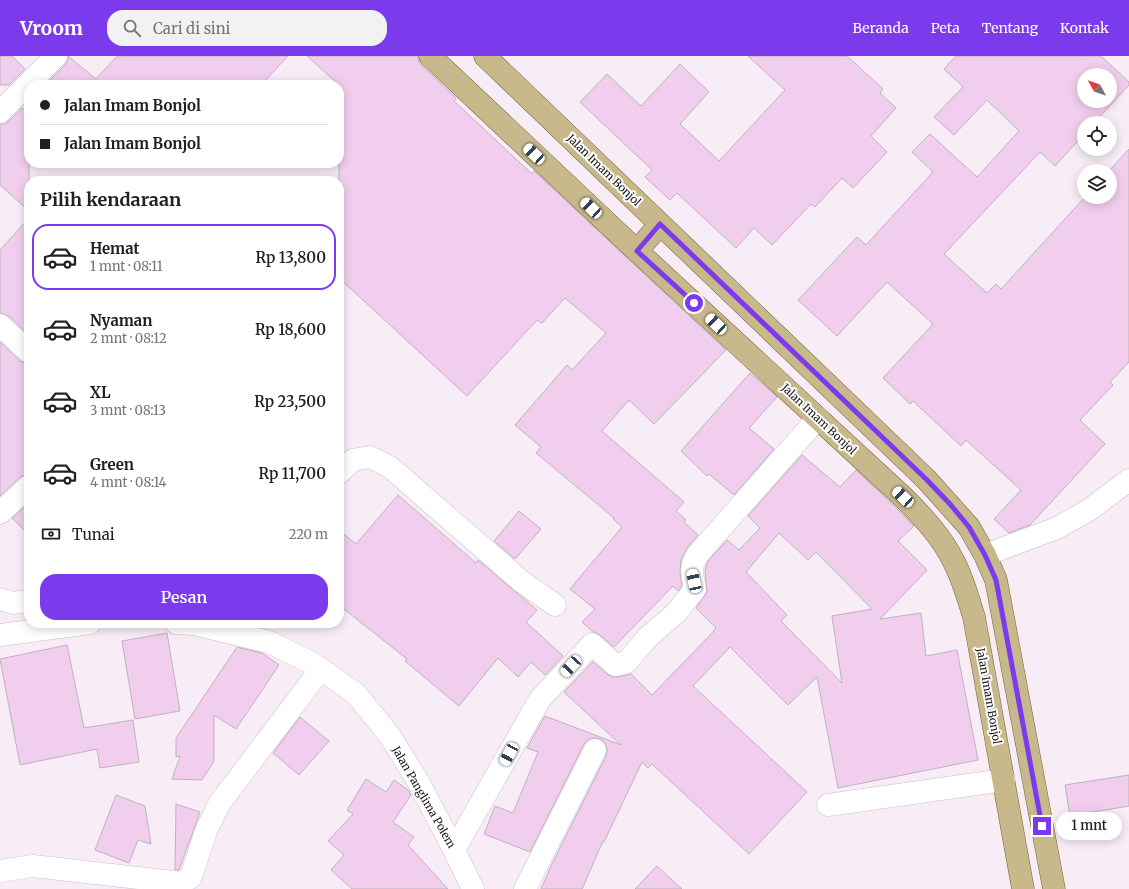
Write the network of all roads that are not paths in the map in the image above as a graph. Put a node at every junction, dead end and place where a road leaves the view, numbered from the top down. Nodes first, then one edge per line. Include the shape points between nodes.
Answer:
1 (56, 56) edge
2 (430, 56) edge
3 (485, 56) edge
4 (32, 80) edge
5 (24, 88) edge
6 (0, 112) edge
7 (660, 224) junction
8 (637, 251) junction
9 (0, 325) edge
10 (24, 347) edge
11 (818, 418) junction
12 (344, 469) edge
13 (1129, 480) edge
14 (24, 491) edge
15 (0, 513) edge
16 (985, 555) junction
17 (0, 599) edge
18 (24, 602) edge
19 (555, 606) dead end
20 (52, 628) edge
21 (214, 628) edge
22 (0, 635) edge
23 (321, 669) junction
24 (595, 750) dead end
25 (1004, 780) junction
26 (828, 805) dead end
27 (454, 850) junction
28 (0, 871) edge
29 (473, 889) edge
30 (525, 889) edge
31 (1023, 889) edge
32 (1054, 889) edge

1 - 4 street
2 - 8 main road, Jalan Imam Bonjol
3 - 7 main road, Jalan Imam Bonjol
5 - 6 street
7 - 8 main road
7 - 16 main road, Jalan Imam Bonjol via 926,479 969,527
8 - 11 main road, Jalan Imam Bonjol
9 - 10 street
11 - 25 main road, Jalan Imam Bonjol via 924,518 954,561 974,617
11 - 27 street via 698,554 692,564 695,589 677,612 646,638 627,662 615,665 592,644 540,699
12 - 19 street via 354,460 370,457 390,467 521,581
13 - 16 street via 1089,510 1056,528
14 - 15 street
16 - 32 main road, Jalan Imam Bonjol via 996,580
17 - 18 street via 14,603
20 - 22 street
21 - 23 street, Jalan Panglima Polem via 269,642
23 - 27 street, Jalan Panglima Polem via 356,694 390,736 419,783
23 - 28 street via 219,804 206,831 191,877 187,880 182,883 33,866
24 - 30 street
25 - 26 street
25 - 31 main road, Jalan Imam Bonjol
27 - 29 street, Jalan Panglima Polem

